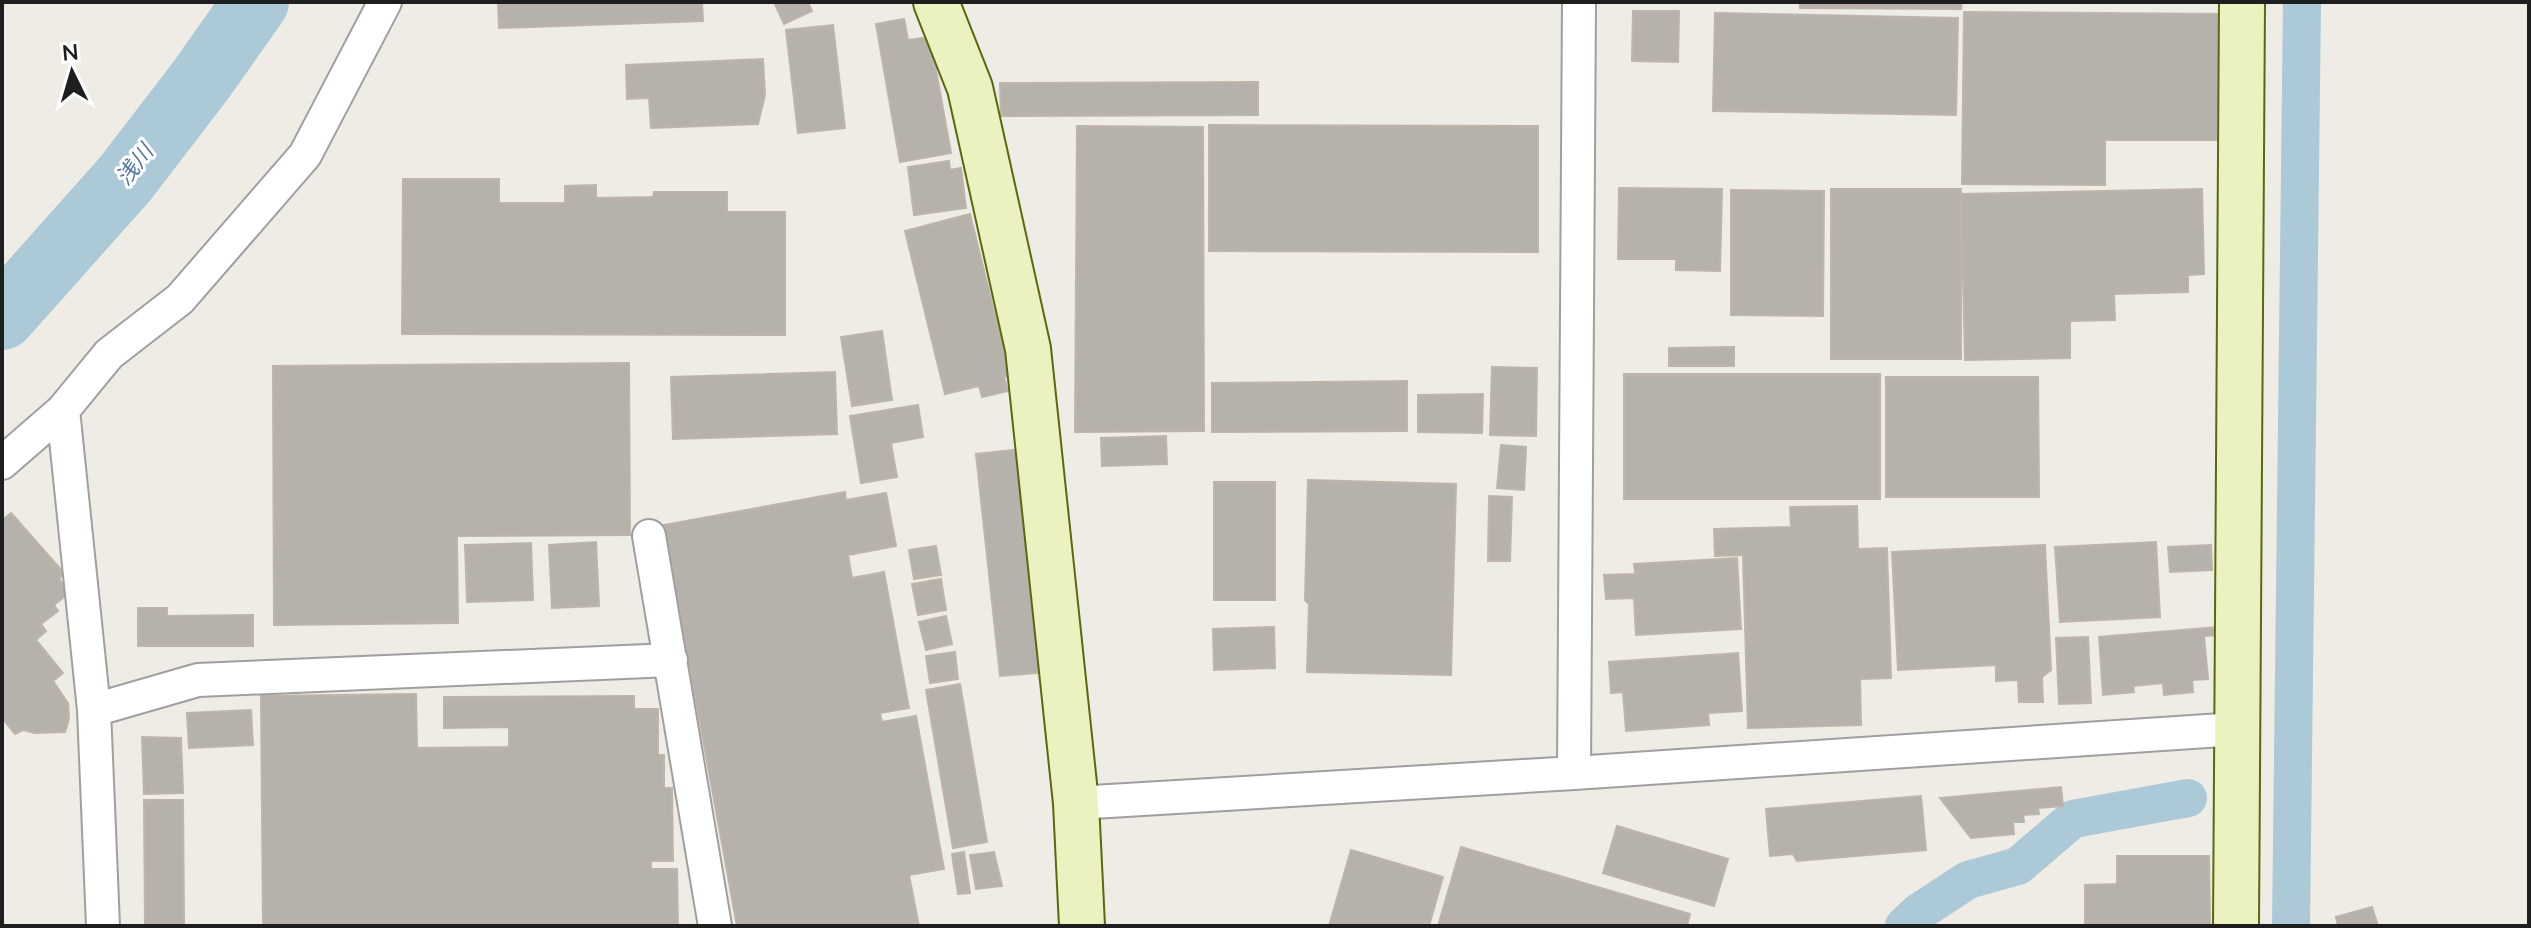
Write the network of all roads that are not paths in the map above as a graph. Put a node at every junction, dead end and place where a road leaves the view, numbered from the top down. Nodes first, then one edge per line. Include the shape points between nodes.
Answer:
1 (385, 2) edge
2 (936, 2) edge
3 (1579, 2) edge
4 (2242, 2) edge
5 (63, 410) junction
6 (2, 463) edge
7 (649, 536) dead end
8 (671, 660) junction
9 (94, 710) junction
10 (2237, 729) junction
11 (1574, 773) junction
12 (1076, 803) junction
13 (103, 926) edge
14 (715, 926) edge
15 (1082, 926) edge
16 (2236, 926) edge

1 - 5 street via 305,155 180,299 109,354
2 - 12 street via 970,88 1028,349
3 - 11 street
4 - 10 street
5 - 6 street
5 - 9 street
7 - 8 street
8 - 9 street via 198,680
8 - 14 street
9 - 13 street
10 - 11 street
10 - 16 street
11 - 12 street
12 - 15 street

